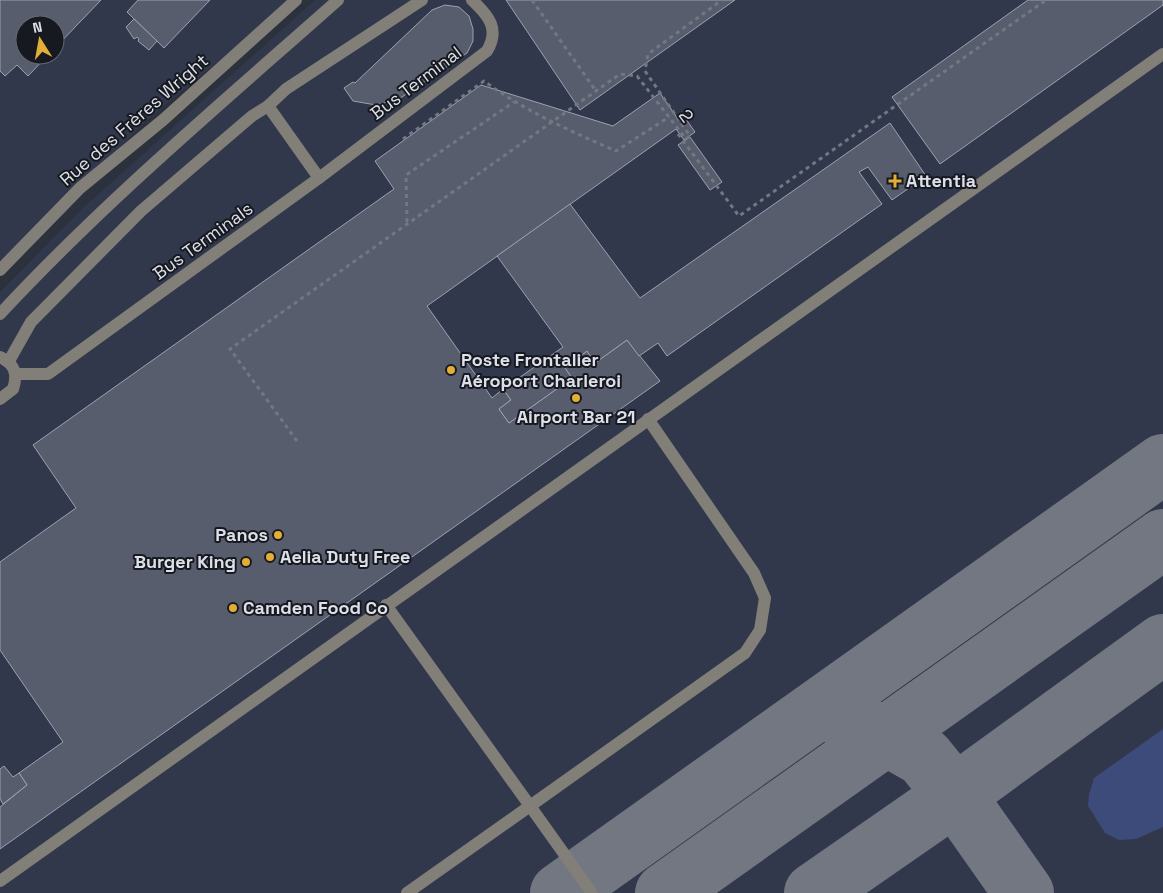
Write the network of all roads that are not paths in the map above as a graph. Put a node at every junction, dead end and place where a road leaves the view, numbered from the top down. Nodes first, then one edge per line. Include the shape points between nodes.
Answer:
1 (296, 0) edge
2 (338, 0) edge
3 (422, 0) edge
4 (472, 0) edge
5 (1163, 54) edge
6 (268, 106) junction
7 (319, 178) junction
8 (0, 270) edge
9 (0, 314) edge
10 (5, 359) edge
11 (16, 374) junction
12 (0, 399) edge
13 (648, 419) junction
14 (386, 605) junction
15 (530, 806) junction
16 (0, 881) edge
17 (407, 893) edge
18 (592, 893) edge

1 - 8 street, Rue des Frères Wright via 163,120 80,188
2 - 9 street via 53,256
3 - 6 street via 286,88
4 - 7 street, Bus Terminal via 490,21 494,32 487,51
5 - 13 street
6 - 7 street
6 - 10 street via 252,116 141,212 31,322
7 - 11 street, Bus Terminals via 48,374
10 - 11 street
11 - 12 street via 13,389
13 - 14 street
13 - 15 street via 754,573 764,598 760,630 745,653
14 - 15 street
14 - 16 street
15 - 17 street
15 - 18 street

